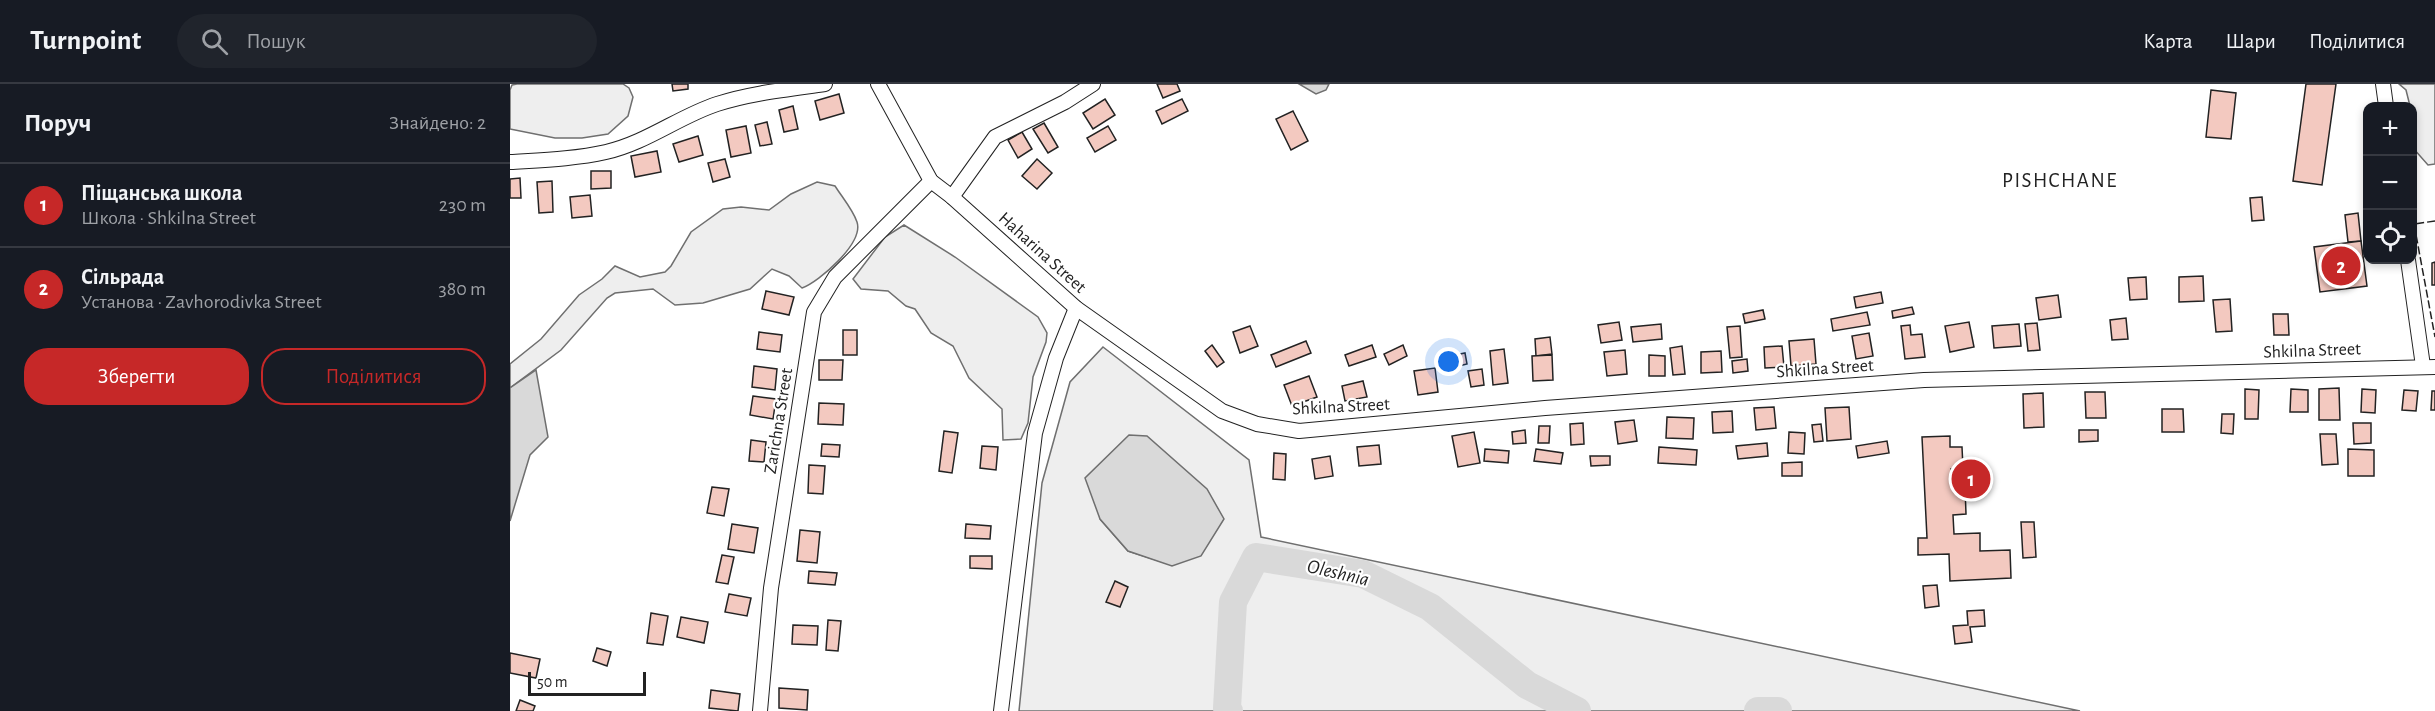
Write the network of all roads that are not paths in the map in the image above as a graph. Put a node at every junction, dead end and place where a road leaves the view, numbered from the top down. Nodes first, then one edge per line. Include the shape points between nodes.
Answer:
1 (825, 84) edge
2 (878, 84) edge
3 (1093, 84) edge
4 (2383, 84) edge
5 (2385, 102) edge
6 (510, 162) edge
7 (931, 181) junction
8 (952, 196) junction
9 (2409, 264) edge
10 (1076, 308) junction
11 (2429, 366) edge
12 (1222, 411) joint
13 (760, 711) edge
14 (1001, 711) edge

1 - 6 street via 716,105 608,152
2 - 7 street, Haharina Street
3 - 8 street via 995,137
4 - 5 street
7 - 8 street, Haharina Street
7 - 13 street, Zarichna Street via 835,277 814,312 771,588
8 - 10 street, Haharina Street
9 - 11 street
10 - 12 street, Haharina Street
10 - 14 street via 1056,358 1035,433
11 - 12 street, Shkilna Street via 1924,380 1299,431 1257,424

